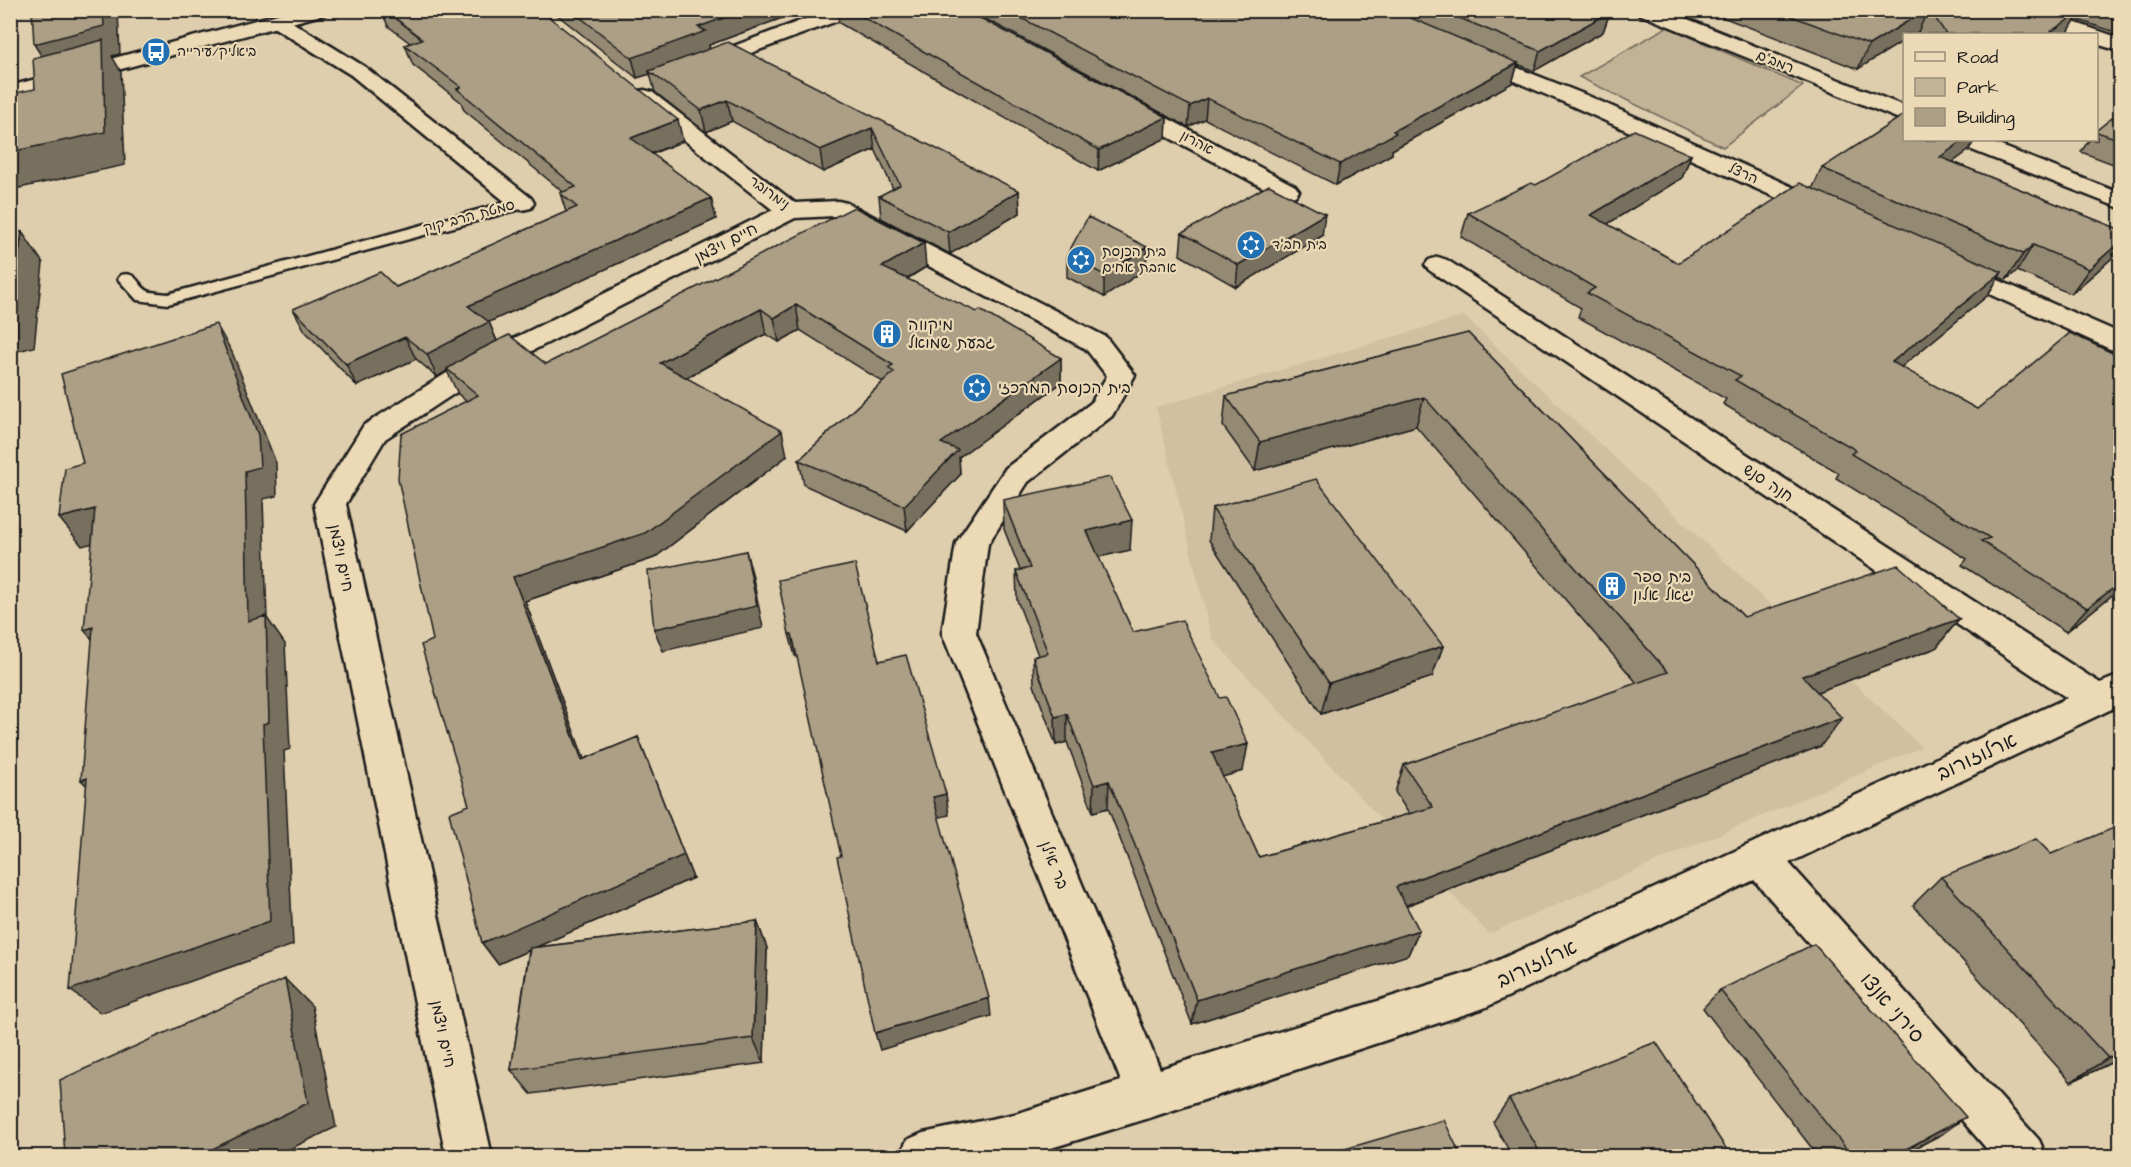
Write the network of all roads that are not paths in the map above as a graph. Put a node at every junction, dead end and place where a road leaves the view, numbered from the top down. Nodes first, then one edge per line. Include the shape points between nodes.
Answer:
1 (318, 10) edge
2 (849, 10) edge
3 (1646, 10) edge
4 (2017, 10) edge
5 (277, 21) junction
6 (2086, 33) edge
7 (2098, 37) edge
8 (2121, 45) edge
9 (1449, 46) edge
10 (678, 74) edge
11 (656, 81) edge
12 (10, 93) edge
13 (1106, 95) edge
14 (1903, 113) edge
15 (1970, 141) edge
16 (1287, 191) edge
17 (2121, 201) edge
18 (522, 203) joint
19 (790, 211) junction
20 (1842, 219) edge
21 (1928, 257) edge
22 (1438, 265) dead end
23 (127, 279) dead end
24 (2118, 338) edge
25 (959, 633) joint
26 (2109, 695) edge
27 (1760, 859) junction
28 (1149, 1096) junction
29 (469, 1156) edge
30 (923, 1156) edge
31 (2023, 1156) edge

1 - 5 street
2 - 10 street
3 - 14 street, רמב"ם
4 - 6 street
5 - 12 street
5 - 18 street, סמטת הרב קוק via 358,71
7 - 8 street
9 - 20 street, הרצל
11 - 19 street, נימרובר via 630,86
13 - 16 street, אהרון
15 - 17 street
18 - 23 lane, סמטת הרב קוק via 168,299 143,296
19 - 25 street, נימרובר via 838,208 1096,343 1121,375 1102,409 1017,475 972,543
19 - 29 street, חיים ויצמן via 468,372 374,432 330,504
21 - 24 street
22 - 26 street, חנה סנש
25 - 28 street, בר אילן
26 - 27 street, ארלוזורוב
27 - 28 street, ארלוזורוב via 1484,988
27 - 31 street, סירני אנצו
28 - 30 street, ארלוזורוב via 1015,1137

